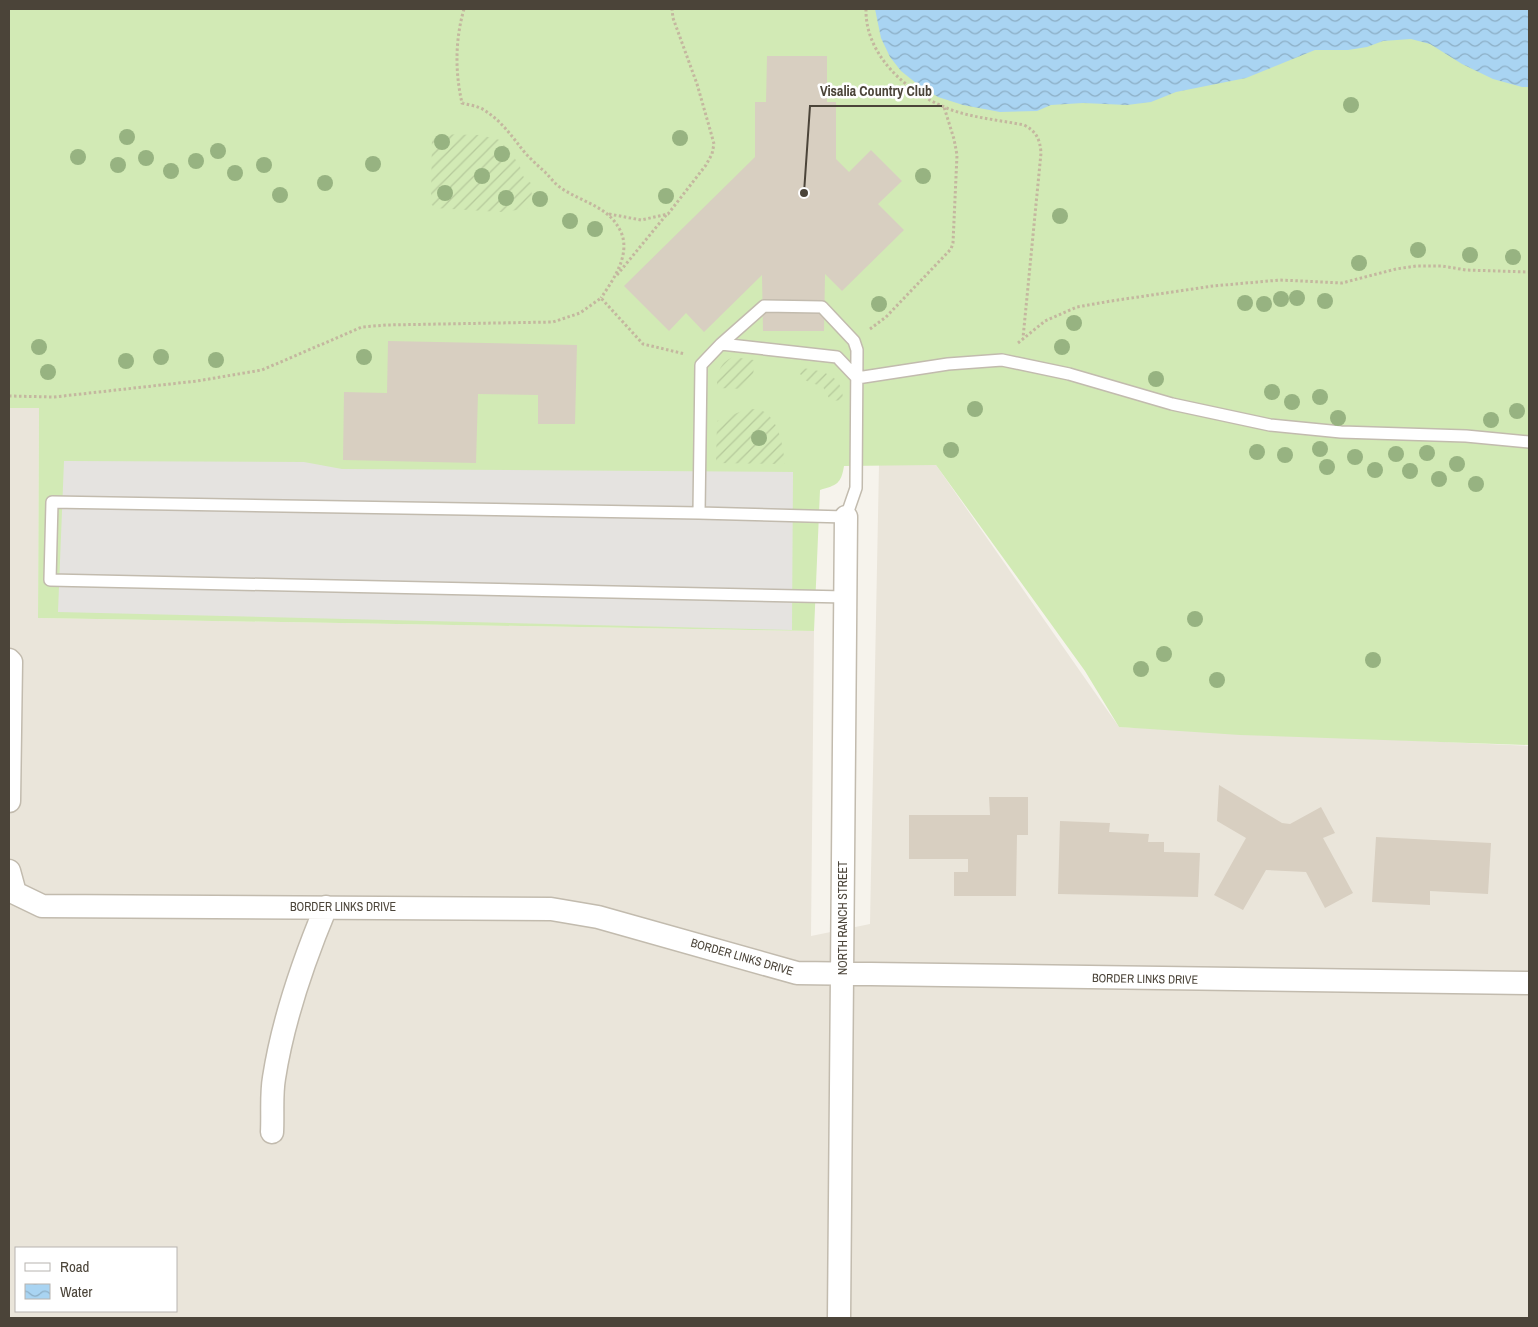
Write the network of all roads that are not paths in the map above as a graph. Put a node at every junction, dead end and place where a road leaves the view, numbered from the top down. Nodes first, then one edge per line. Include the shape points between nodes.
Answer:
1 (721, 344) junction
2 (857, 378) junction
3 (1529, 442) edge
4 (699, 513) junction
5 (846, 517) junction
6 (846, 597) junction
7 (9, 660) edge
8 (9, 802) edge
9 (9, 871) edge
10 (326, 907) junction
11 (842, 975) junction
12 (1529, 983) edge
13 (272, 1132) dead end
14 (839, 1318) edge

1 - 2 lane via 837,356
1 - 2 lane via 764,306 822,307 854,341
1 - 4 lane via 701,365
2 - 3 lane via 948,364 1002,360 1069,374 1172,404 1270,425
2 - 5 lane via 856,488
4 - 5 lane
4 - 6 lane via 52,502 50,580
5 - 6 street, NORTH RANCH STREET
6 - 11 street, NORTH RANCH STREET
7 - 8 street
9 - 10 street, BORDER LINKS DRIVE via 15,893 42,906
10 - 11 street, BORDER LINKS DRIVE via 551,909 598,917 796,973
10 - 13 street via 289,1010 274,1080
11 - 12 street, BORDER LINKS DRIVE
11 - 14 street, NORTH RANCH STREET

